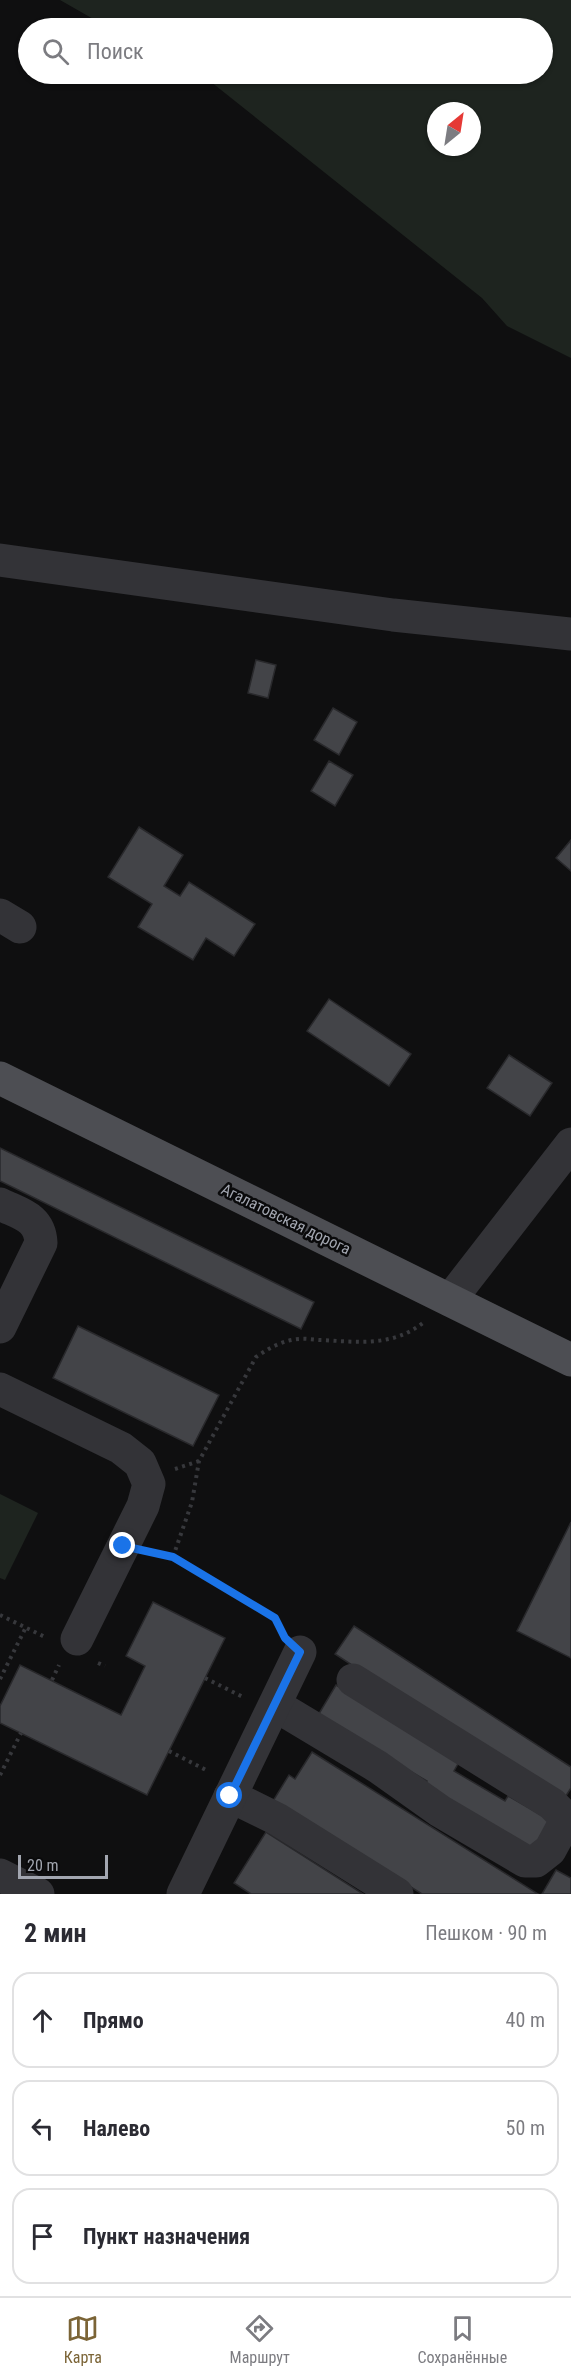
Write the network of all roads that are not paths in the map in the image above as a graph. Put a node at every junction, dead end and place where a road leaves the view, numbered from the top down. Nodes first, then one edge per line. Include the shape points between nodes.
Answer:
1 (0, 560) edge
2 (571, 634) edge
3 (0, 1078) edge
4 (571, 1144) edge
5 (0, 1204) edge
6 (450, 1300) junction
7 (0, 1327) edge
8 (571, 1360) edge
9 (0, 1389) edge
10 (77, 1639) dead end
11 (300, 1652) road end
12 (352, 1680) dead end
13 (264, 1704) junction
14 (224, 1786) junction
15 (0, 1875) edge
16 (38, 1894) edge
17 (183, 1894) edge
18 (397, 1894) edge

1 - 2 street via 393,615
3 - 6 main road, Агалатовская дорога
4 - 6 street
5 - 7 street via 34,1220 41,1230 41,1242
6 - 8 main road, Агалатовская дорога
9 - 10 street via 121,1448 140,1463 149,1484 143,1506
11 - 13 street
12 - 13 street via 552,1804 561,1813 564,1824 550,1850 536,1861 525,1861 440,1811 378,1767
13 - 14 street
14 - 17 street
14 - 18 street
15 - 16 street

